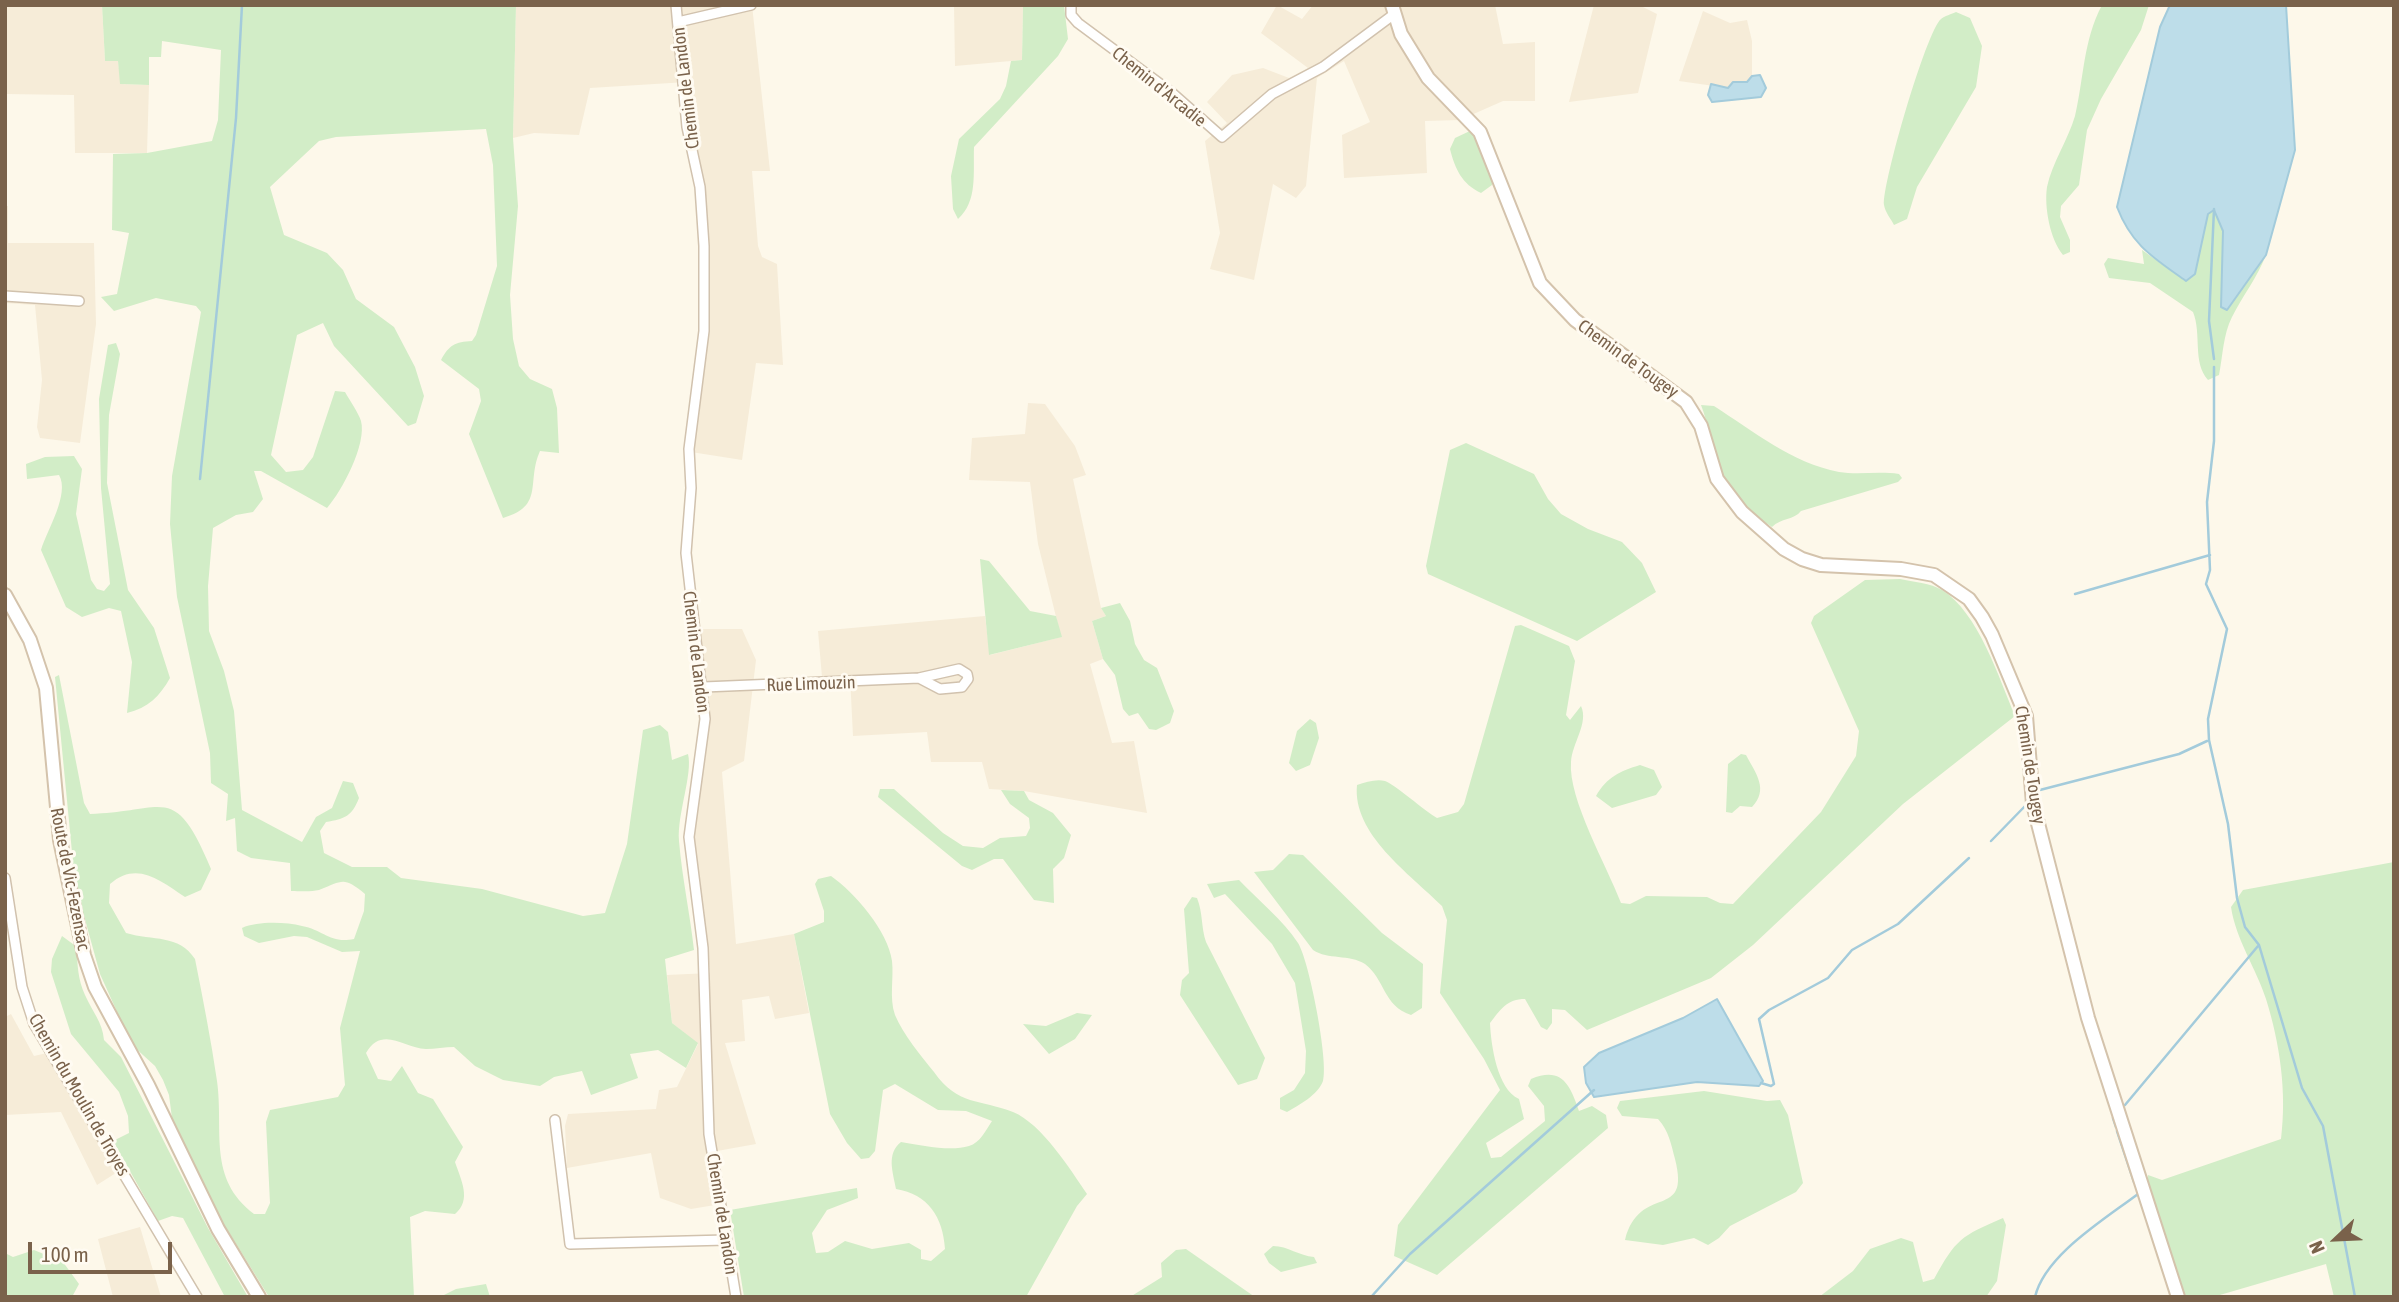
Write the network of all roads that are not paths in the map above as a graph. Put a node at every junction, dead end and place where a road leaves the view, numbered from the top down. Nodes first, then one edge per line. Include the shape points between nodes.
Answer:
1 (676, 5) edge
2 (751, 5) edge
3 (1070, 5) edge
4 (1392, 10) edge
5 (678, 22) junction
6 (5, 296) edge
7 (79, 301) dead end
8 (5, 595) edge
9 (919, 678) junction
10 (704, 687) junction
11 (5, 878) edge
12 (555, 1120) dead end
13 (726, 1240) junction
14 (197, 1297) edge
15 (259, 1297) edge
16 (736, 1297) edge
17 (2178, 1297) edge

1 - 5 street, Chemin de Landon
2 - 5 street
3 - 4 street, Chemin d'Arcadie via 1077,23 1171,92 1222,137 1272,94 1323,68
4 - 17 street, Chemin de Tougey via 1428,78 1480,132 1540,282 1575,320 1686,402 1701,426 1717,479 1742,512 1802,559 1821,565 1934,575 1969,599 1982,617 2026,716 2033,804 2085,1005
5 - 10 street, Chemin de Landon via 704,246 704,331 689,449 686,553
6 - 7 street
8 - 15 street, Route de Vic-Fezensac via 30,640 46,688 60,841 84,955 218,1229
9 - 9 street, Rue Limouzin via 940,690 962,687 968,679 959,669
9 - 10 street, Rue Limouzin
10 - 13 street, Chemin de Landon via 703,749 689,837 704,961 708,1120
11 - 14 street, Chemin du Moulin de Troyes via 23,987 34,1024
12 - 13 street via 570,1244
13 - 16 street, Chemin de Landon

